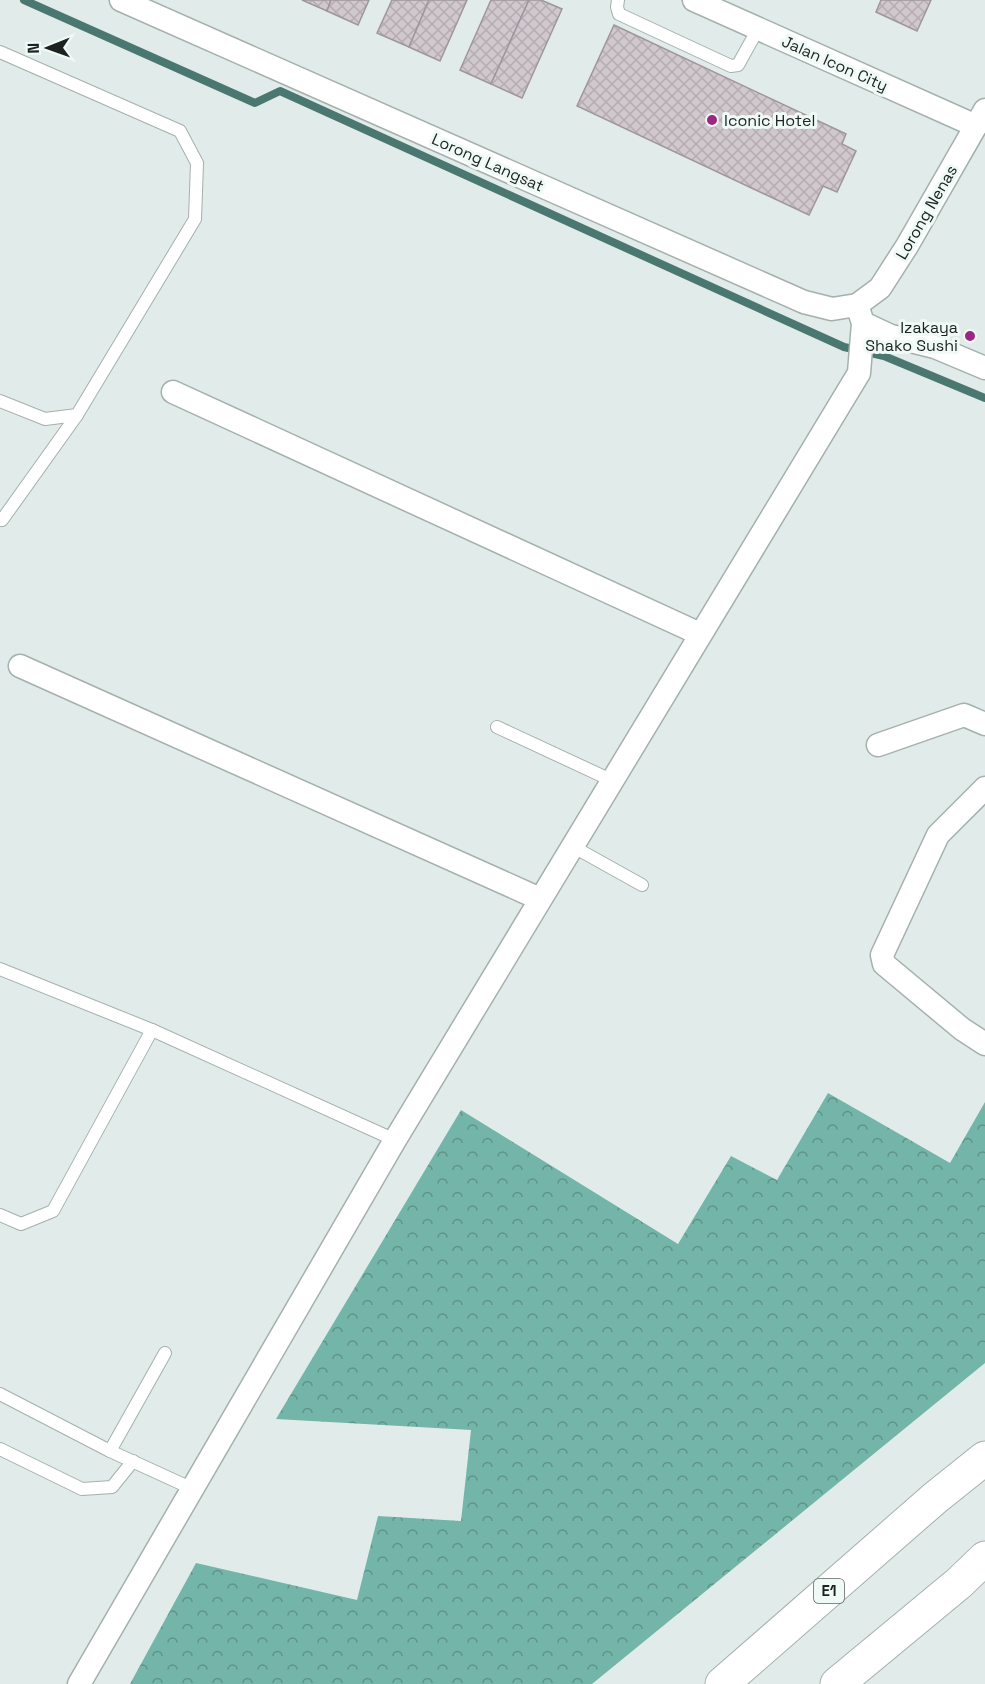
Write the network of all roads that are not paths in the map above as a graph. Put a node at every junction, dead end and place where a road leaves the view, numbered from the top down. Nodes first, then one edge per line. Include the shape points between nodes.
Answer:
1 (122, 0) edge
2 (618, 0) edge
3 (694, 0) edge
4 (758, 28) junction
5 (0, 52) edge
6 (980, 118) edge
7 (861, 324) junction
8 (985, 368) edge
9 (173, 392) dead end
10 (0, 401) edge
11 (77, 415) junction
12 (1, 518) edge
13 (700, 634) junction
14 (20, 666) dead end
15 (985, 724) edge
16 (497, 727) dead end
17 (878, 745) dead end
18 (611, 780) junction
19 (985, 788) edge
20 (572, 846) junction
21 (642, 885) dead end
22 (540, 899) junction
23 (0, 969) edge
24 (152, 1030) junction
25 (985, 1044) edge
26 (395, 1140) junction
27 (0, 1215) edge
28 (165, 1353) dead end
29 (0, 1394) edge
30 (985, 1446) edge
31 (0, 1449) edge
32 (110, 1451) junction
33 (985, 1458) edge
34 (133, 1461) junction
35 (193, 1489) junction
36 (935, 1498) junction
37 (985, 1558) edge
38 (972, 1578) edge
39 (79, 1684) edge
40 (722, 1684) edge
41 (837, 1684) edge

1 - 7 street, Lorong Langsat
2 - 4 lane via 619,14 731,66 738,65
3 - 4 street, Jalan Icon City
4 - 6 street, Jalan Icon City
5 - 11 lane via 180,131 197,163 195,219
6 - 7 street, Lorong Nenas
7 - 8 street via 935,347
7 - 13 street via 859,373
9 - 13 street
10 - 11 lane via 45,419
11 - 12 lane
13 - 18 street
14 - 22 street
15 - 17 street via 964,715
16 - 18 lane
18 - 20 street
19 - 25 street via 938,836 881,960
20 - 21 lane
20 - 22 street
22 - 26 street
23 - 24 lane
24 - 26 lane
24 - 27 lane via 53,1211 21,1224
26 - 35 street
28 - 32 lane
29 - 32 lane
30 - 36 highway
31 - 34 lane via 82,1489 111,1486
32 - 34 lane
33 - 36 highway, E1
34 - 35 lane
35 - 39 street
36 - 40 highway, E1
37 - 38 highway
38 - 41 highway

